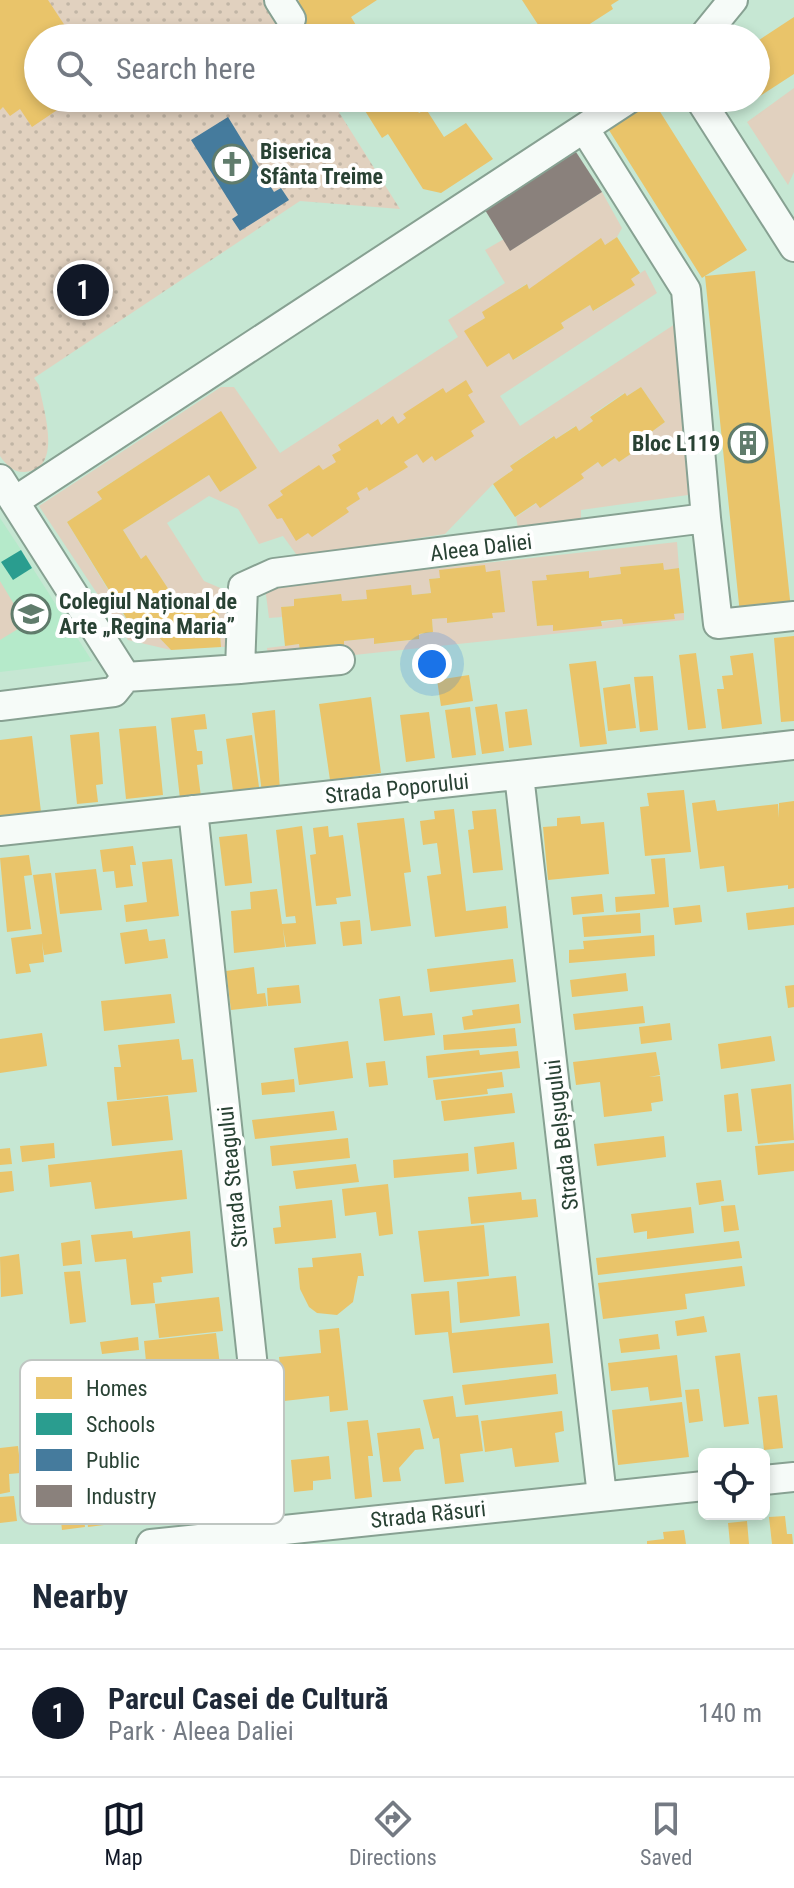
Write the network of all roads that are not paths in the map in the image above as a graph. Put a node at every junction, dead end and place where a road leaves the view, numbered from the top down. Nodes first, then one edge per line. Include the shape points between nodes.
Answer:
1 (733, 0) edge
2 (713, 24) edge
3 (609, 112) edge
4 (708, 112) edge
5 (584, 128) junction
6 (794, 247) edge
7 (7, 490) edge
8 (706, 518) junction
9 (794, 616) edge
10 (340, 660) dead end
11 (240, 669) junction
12 (126, 677) junction
13 (0, 706) edge
14 (794, 745) edge
15 (519, 775) junction
16 (193, 810) junction
17 (0, 831) edge
18 (252, 1360) edge
19 (794, 1477) edge
20 (770, 1479) edge
21 (698, 1487) edge
22 (602, 1496) junction
23 (271, 1537) edge
24 (151, 1544) edge

1 - 2 street
3 - 5 street
4 - 6 street
5 - 7 street
5 - 8 street via 686,290
7 - 12 street
8 - 9 street via 718,624
8 - 11 street, Aleea Daliei via 274,573 243,587
10 - 11 street
11 - 12 street
12 - 13 street via 114,692
14 - 15 street, Strada Poporului
15 - 16 street, Strada Poporului
15 - 22 street, Strada Belșugului
16 - 17 street, Strada Poporului
16 - 18 street, Strada Steagului
19 - 20 street
21 - 22 street, Strada Răsuri
22 - 23 street, Strada Răsuri
23 - 24 street, Strada Răsuri

